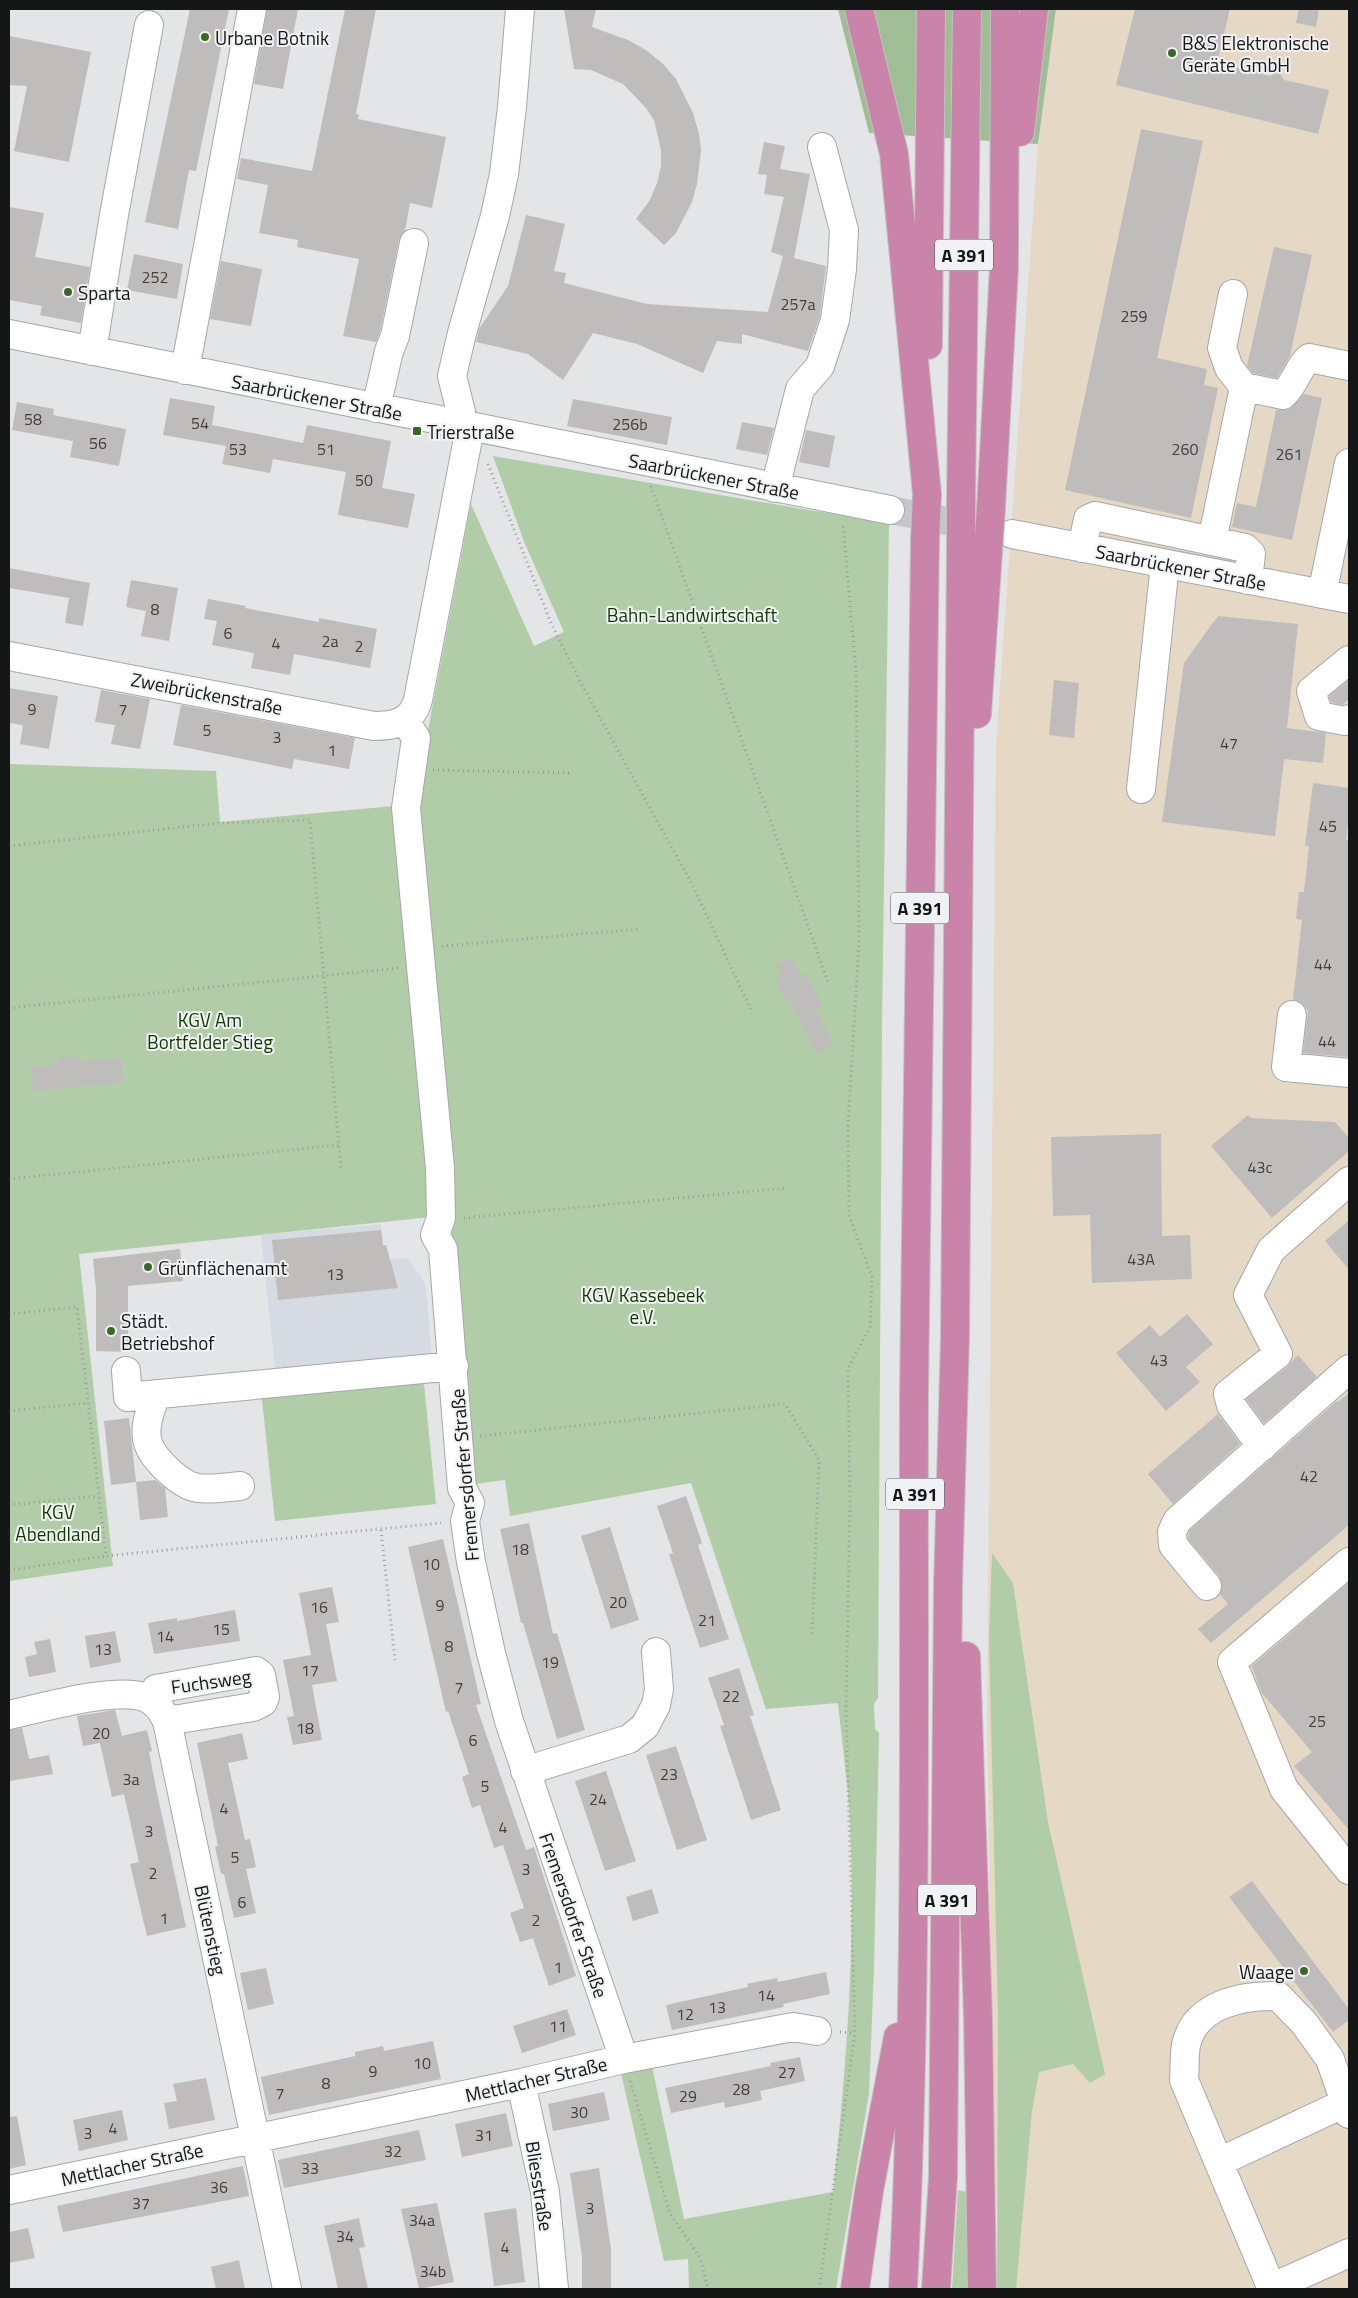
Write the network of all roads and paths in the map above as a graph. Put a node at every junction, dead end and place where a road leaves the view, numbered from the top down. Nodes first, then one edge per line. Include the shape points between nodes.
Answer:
1 (252, 9) edge
2 (520, 9) edge
3 (860, 9) edge
4 (931, 9) edge
5 (967, 9) edge
6 (1005, 9) edge
7 (1034, 9) edge
8 (149, 25) dead end
9 (822, 146) dead end
10 (414, 243) dead end
11 (1004, 268) junction
12 (1234, 294) dead end
13 (9, 334) edge
14 (92, 351) junction
15 (1349, 366) edge
16 (185, 370) junction
17 (1244, 387) junction
18 (376, 408) junction
19 (464, 426) junction
20 (486, 460) dead end
21 (1349, 463) edge
22 (650, 485) dead end
23 (775, 488) junction
24 (926, 494) junction
25 (890, 510) tunnel mouth
26 (842, 523) dead end
27 (1012, 534) tunnel mouth
28 (1212, 540) junction
29 (1082, 548) junction
30 (1165, 564) junction
31 (1248, 580) junction
32 (1322, 594) junction
33 (1349, 599) edge
34 (9, 656) edge
35 (1349, 660) edge
36 (1349, 719) edge
37 (405, 720) junction
38 (410, 770) junction
39 (568, 773) dead end
40 (1141, 789) dead end
41 (9, 846) edge
42 (640, 929) dead end
43 (419, 956) junction
44 (323, 976) junction
45 (828, 982) dead end
46 (959, 982) junction
47 (9, 1008) edge
48 (752, 1012) dead end
49 (1292, 1015) dead end
50 (1349, 1073) edge
51 (339, 1145) junction
52 (342, 1170) dead end
53 (9, 1179) edge
54 (1349, 1181) edge
55 (787, 1188) dead end
56 (438, 1226) junction
57 (77, 1307) dead end
58 (9, 1314) edge
59 (454, 1366) junction
60 (1349, 1369) edge
61 (126, 1371) dead end
62 (156, 1394) junction
63 (88, 1403) dead end
64 (9, 1411) edge
65 (459, 1438) junction
66 (1262, 1446) junction
67 (240, 1486) dead end
68 (98, 1496) dead end
69 (9, 1505) edge
70 (952, 1511) junction
71 (381, 1530) dead end
72 (106, 1556) dead end
73 (1349, 1562) edge
74 (9, 1570) edge
75 (1207, 1586) dead end
76 (812, 1637) dead end
77 (656, 1652) dead end
78 (395, 1660) dead end
79 (163, 1714) joint
80 (9, 1715) edge
81 (525, 1771) junction
82 (1349, 1870) edge
83 (912, 1963) junction
84 (817, 2031) dead end
85 (624, 2059) junction
86 (521, 2083) junction
87 (1347, 2109) edge
88 (255, 2138) junction
89 (1219, 2162) junction
90 (9, 2190) edge
91 (1349, 2253) edge
92 (1272, 2288) edge
93 (287, 2289) edge
94 (554, 2289) edge
95 (708, 2289) edge
96 (819, 2289) edge
97 (855, 2289) edge
98 (903, 2289) edge
99 (936, 2289) edge
100 (982, 2289) edge

1 - 16 street
2 - 19 street via 504,174 452,376
3 - 24 highway via 894,154
4 - 24 highway, A 391
5 - 46 highway, A 391, bridge
6 - 11 highway
7 - 11 highway
8 - 14 street
9 - 23 street via 844,230 840,286 835,320 820,366 800,389
10 - 18 street
11 - 46 highway, bridge
12 - 17 street via 1222,348 1229,368
13 - 14 street, Saarbrückener Straße
14 - 16 street, Saarbrückener Straße
15 - 17 street via 1309,358 1293,386 1283,395
16 - 18 street, Saarbrückener Straße
17 - 28 street
18 - 19 street, Saarbrückener Straße
19 - 23 street, Saarbrückener Straße
19 - 37 street via 418,700 412,714
20 - 48 path via 551,623 692,886
21 - 32 street
22 - 45 path
23 - 25 street, Saarbrückener Straße
24 - 83 highway, A 391, bridge via 915,1276
26 - 96 path via 856,671 859,931 848,1126 849,1215 872,1277 870,1327 848,1368 850,1499 846,1710 855,2033
27 - 29 street, Saarbrückener Straße
28 - 29 street via 1095,516 1088,519
28 - 31 street via 1245,548 1251,554
29 - 30 street, Saarbrückener Straße
30 - 31 street, Saarbrückener Straße
30 - 40 street
31 - 32 street, Saarbrückener Straße
32 - 33 street, Saarbrückener Straße
34 - 37 street, Zweibrückenstraße via 374,726 390,726
35 - 36 street via 1311,690 1319,716
37 - 38 street via 416,738
38 - 39 path
38 - 43 street via 406,808
41 - 44 path via 220,824 310,820
42 - 43 path
43 - 44 path
43 - 56 street via 440,1168
44 - 47 path
44 - 51 path
46 - 70 highway, A 391
49 - 50 street via 1285,1077
51 - 52 path
51 - 53 path
54 - 66 street via 1271,1250 1248,1295 1278,1354 1228,1394 1231,1405
55 - 56 path via 452,1219
56 - 59 street, Fremersdorfer Straße
57 - 58 path
59 - 62 street
59 - 65 street, Fremersdorfer Straße
60 - 66 street
61 - 62 street via 128,1397
62 - 67 street via 148,1419 147,1443 160,1463 196,1488
63 - 64 path
65 - 76 path via 785,1404 819,1460
65 - 81 street, Fremersdorfer Straße via 462,1488 470,1503 465,1521 471,1562 500,1686
66 - 75 street via 1174,1526 1173,1545
68 - 69 path
70 - 99 highway, A 391 via 948,1585 943,2167
70 - 100 highway via 964,1612 978,2016
71 - 78 path
72 - 74 path
73 - 82 street via 1232,1662 1284,1789
77 - 81 street via 659,1689 656,1705 645,1726 629,1739
79 - 80 street, Fuchsweg via 145,1697 130,1694 89,1698
79 - 88 street, Blütenstieg
81 - 85 street, Fremersdorfer Straße
83 - 97 highway via 869,2192
83 - 98 highway, A 391 via 909,2177
84 - 85 street, Mettlacher Straße via 793,2027
85 - 86 street, Mettlacher Straße
85 - 95 path via 670,2214 700,2257
86 - 88 street, Mettlacher Straße
86 - 94 street, Bliesstraße via 545,2192
87 - 89 street
87 - 89 street via 1330,2059 1304,2023 1278,1996 1253,1996 1225,2003 1198,2018 1186,2044 1184,2080
88 - 90 street, Mettlacher Straße
88 - 93 street
89 - 92 street
91 - 92 street

